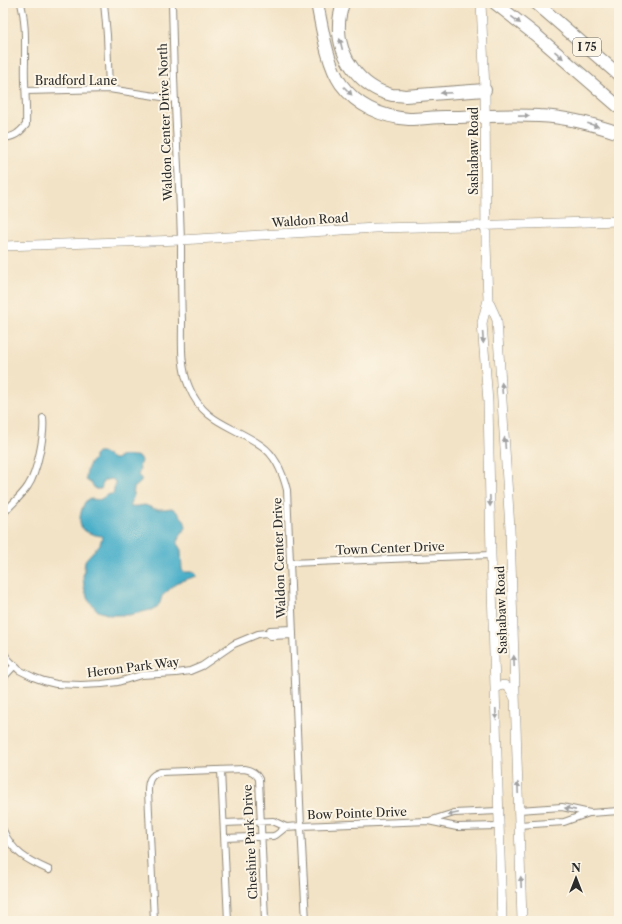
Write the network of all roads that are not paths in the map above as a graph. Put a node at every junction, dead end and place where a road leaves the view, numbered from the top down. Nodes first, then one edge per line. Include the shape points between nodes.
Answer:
1 (21, 3) edge
2 (104, 3) edge
3 (172, 3) edge
4 (317, 3) edge
5 (343, 3) edge
6 (481, 3) edge
7 (495, 3) edge
8 (536, 3) edge
9 (619, 75) edge
10 (109, 89) junction
11 (485, 90) junction
12 (26, 91) junction
13 (175, 99) junction
14 (619, 107) edge
15 (486, 116) junction
16 (619, 134) edge
17 (3, 138) edge
18 (619, 221) edge
19 (486, 225) junction
20 (181, 240) junction
21 (3, 246) edge
22 (488, 300) junction
23 (499, 353) junction
24 (484, 355) junction
25 (43, 418) dead end
26 (489, 462) junction
27 (506, 464) junction
28 (3, 514) edge
29 (491, 555) junction
30 (290, 563) junction
31 (493, 619) junction
32 (513, 630) junction
33 (293, 632) junction
34 (3, 652) edge
35 (15, 665) junction
36 (3, 678) edge
37 (495, 689) junction
38 (516, 700) junction
39 (221, 770) junction
40 (519, 810) junction
41 (498, 811) junction
42 (619, 811) edge
43 (590, 813) junction
44 (428, 821) junction
45 (261, 822) junction
46 (224, 823) junction
47 (519, 825) junction
48 (301, 826) junction
49 (499, 826) junction
50 (286, 828) junction
51 (3, 830) edge
52 (262, 836) junction
53 (225, 838) junction
54 (49, 870) dead end
55 (154, 921) edge
56 (228, 921) edge
57 (266, 921) edge
58 (306, 921) edge
59 (502, 921) edge
60 (522, 921) edge

1 - 12 street via 26,40
2 - 10 street
3 - 13 street, Waldon Center Drive North
4 -> 15 highway via 328,56 335,74 347,91 363,105 384,114 410,119
11 -> 5 highway via 405,96 393,95 372,87 355,72 340,44 339,24
6 - 11 main road, Sashabaw Road
7 -> 14 highway, I 75
8 - 9 highway, I 75
10 - 12 street, Bradford Lane
10 - 13 street, Bradford Lane
11 - 15 main road, Sashabaw Road
12 - 17 street via 26,124 20,132
13 - 20 street, Waldon Center Drive North
15 -> 16 highway via 553,117 583,122
15 - 19 main road, Sashabaw Road
18 - 19 main road, Waldon Road
19 - 20 main road, Waldon Road via 375,228
19 - 22 main road, Sashabaw Road
20 - 21 main road, Waldon Road
20 - 30 street, Waldon Center Drive via 184,375 192,393 206,413 263,446 276,462 287,490
22 - 23 main road, Sashabaw Road via 497,320
22 -> 24 main road, Sashabaw Road via 482,323
23 - 24 main road
27 -> 23 main road, Sashabaw Road
24 - 26 main road, Sashabaw Road
25 - 28 street via 44,426 36,468 29,485
26 - 27 main road via 492,458 500,458
26 -> 29 main road, Sashabaw Road
27 - 32 main road, Sashabaw Road
29 - 30 street, Town Center Drive
29 - 31 main road, Sashabaw Road
30 - 33 street, Waldon Center Drive
31 - 32 main road via 501,630
31 - 37 main road, Sashabaw Road
38 -> 32 main road, Sashabaw Road
33 - 35 street, Heron Park Way via 271,636 267,633 258,634 234,644 202,666 190,671 141,675 118,682 56,684 32,677
33 - 48 street, Waldon Center Drive
34 - 35 street, Heron Park Way
35 - 36 street
37 - 38 main road via 501,686 508,687
37 -> 41 main road, Sashabaw Road
40 -> 38 main road, Sashabaw Road
39 - 45 street, Cheshire Park Drive via 248,769 256,775 259,782
39 - 46 street, Cheshire Park Drive
39 - 55 street, Cheshire Park Drive via 160,772 149,780
43 -> 40 street via 562,807
40 - 47 main road, Sashabaw Road
41 -> 44 street, Bow Pointe Drive via 454,813
41 - 49 main road, Sashabaw Road
42 - 43 street
43 - 47 street via 564,822
44 - 48 street, Bow Pointe Drive
44 - 49 street, Bow Pointe Drive via 457,827
45 - 46 street, Bow Pointe Drive
45 - 50 street, Bow Pointe Drive via 275,822
45 - 52 street, Cheshire Park Drive
46 - 53 street, Cheshire Park Drive
60 -> 47 main road, Sashabaw Road
48 - 50 street, Bow Pointe Drive
48 - 58 street, Waldon Center Drive
49 - 59 main road, Sashabaw Road
50 - 52 street, Bow Pointe Drive via 276,835
51 - 54 street via 16,849 29,860
52 - 53 street, Bow Pointe Drive
52 - 57 street, Cheshire Park Drive
53 - 56 street, Cheshire Park Drive

